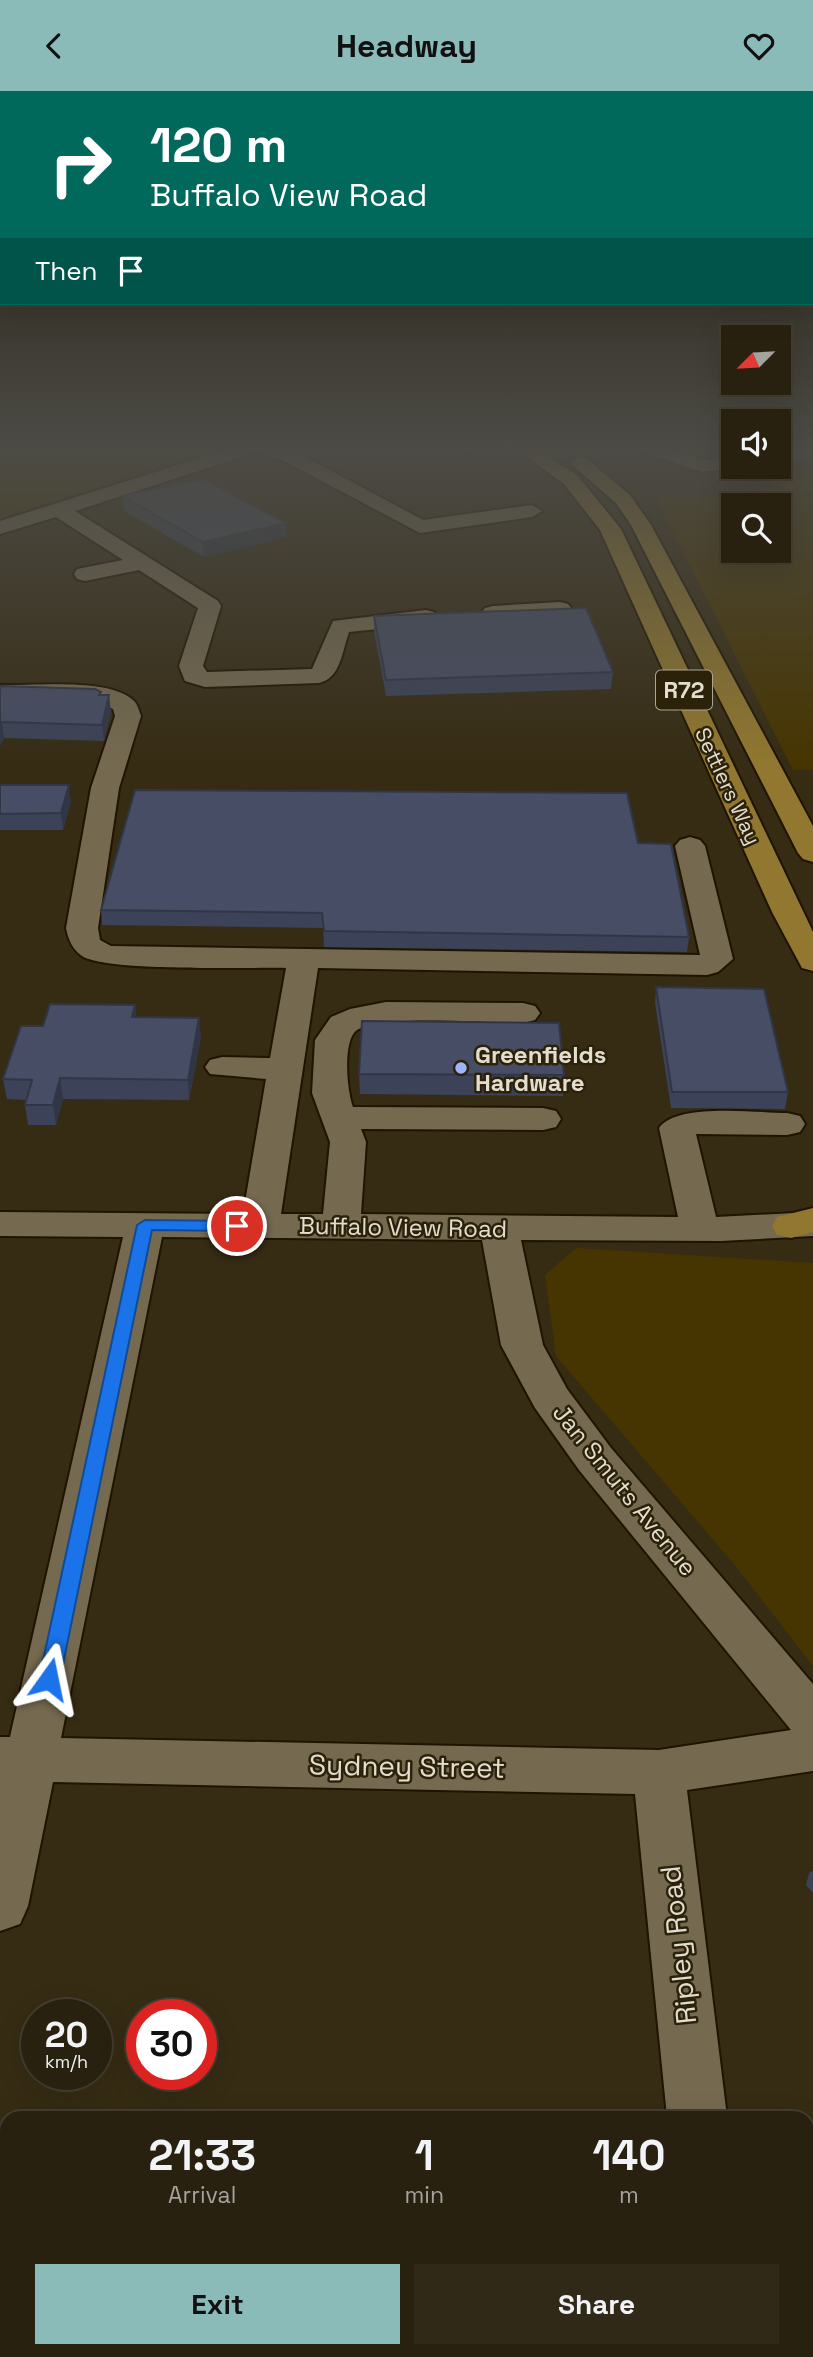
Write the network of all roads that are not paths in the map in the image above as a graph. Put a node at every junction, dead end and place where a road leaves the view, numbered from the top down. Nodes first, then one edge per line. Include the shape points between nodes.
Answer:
1 (127, 553) edge
2 (621, 553) edge
3 (656, 553) edge
4 (143, 563) junction
5 (85, 574) dead end
6 (560, 609) edge
7 (473, 614) edge
8 (446, 615) edge
9 (0, 693) edge
10 (691, 846) dead end
11 (813, 853) edge
12 (303, 960) junction
13 (813, 961) edge
14 (523, 1013) dead end
15 (222, 1067) dead end
16 (285, 1069) junction
17 (339, 1118) junction
18 (543, 1119) dead end
19 (786, 1124) dead end
20 (0, 1224) edge
21 (145, 1225) junction
22 (260, 1226) junction
23 (341, 1227) junction
24 (808, 1228) edge
25 (499, 1229) junction
26 (711, 1229) junction
27 (813, 1720) edge
28 (813, 1749) edge
29 (16, 1759) edge
30 (659, 1772) junction
31 (0, 1906) edge
32 (696, 2111) edge

1 - 4 street
2 - 13 main road, Settlers Way / R72
3 - 11 main road, Settlers Way / R72
4 - 5 street
4 - 8 street via 210,606 191,666 194,676 205,680 319,676 328,668 333,638 341,626
6 - 7 street
9 - 12 street via 102,694 124,705 128,716 105,788 82,928 83,940 91,950 133,956
10 - 12 street via 718,959 715,963
12 - 16 street
14 - 17 street via 386,1012 343,1024 332,1040 330,1093
15 - 16 street
16 - 22 street
17 - 18 street
17 - 23 street via 348,1142
19 - 26 street via 689,1123 677,1128
20 - 21 street, Buffalo View Road
21 - 22 street, Buffalo View Road
21 - 29 street
22 - 23 street, Buffalo View Road
23 - 25 street, Buffalo View Road
24 - 26 street, Buffalo View Road
25 - 26 street, Buffalo View Road
25 - 27 street, Jan Smuts Avenue via 522,1345 550,1398
28 - 30 street, Sydney Street
29 - 30 street, Sydney Street
29 - 31 street
30 - 32 street, Ripley Road

